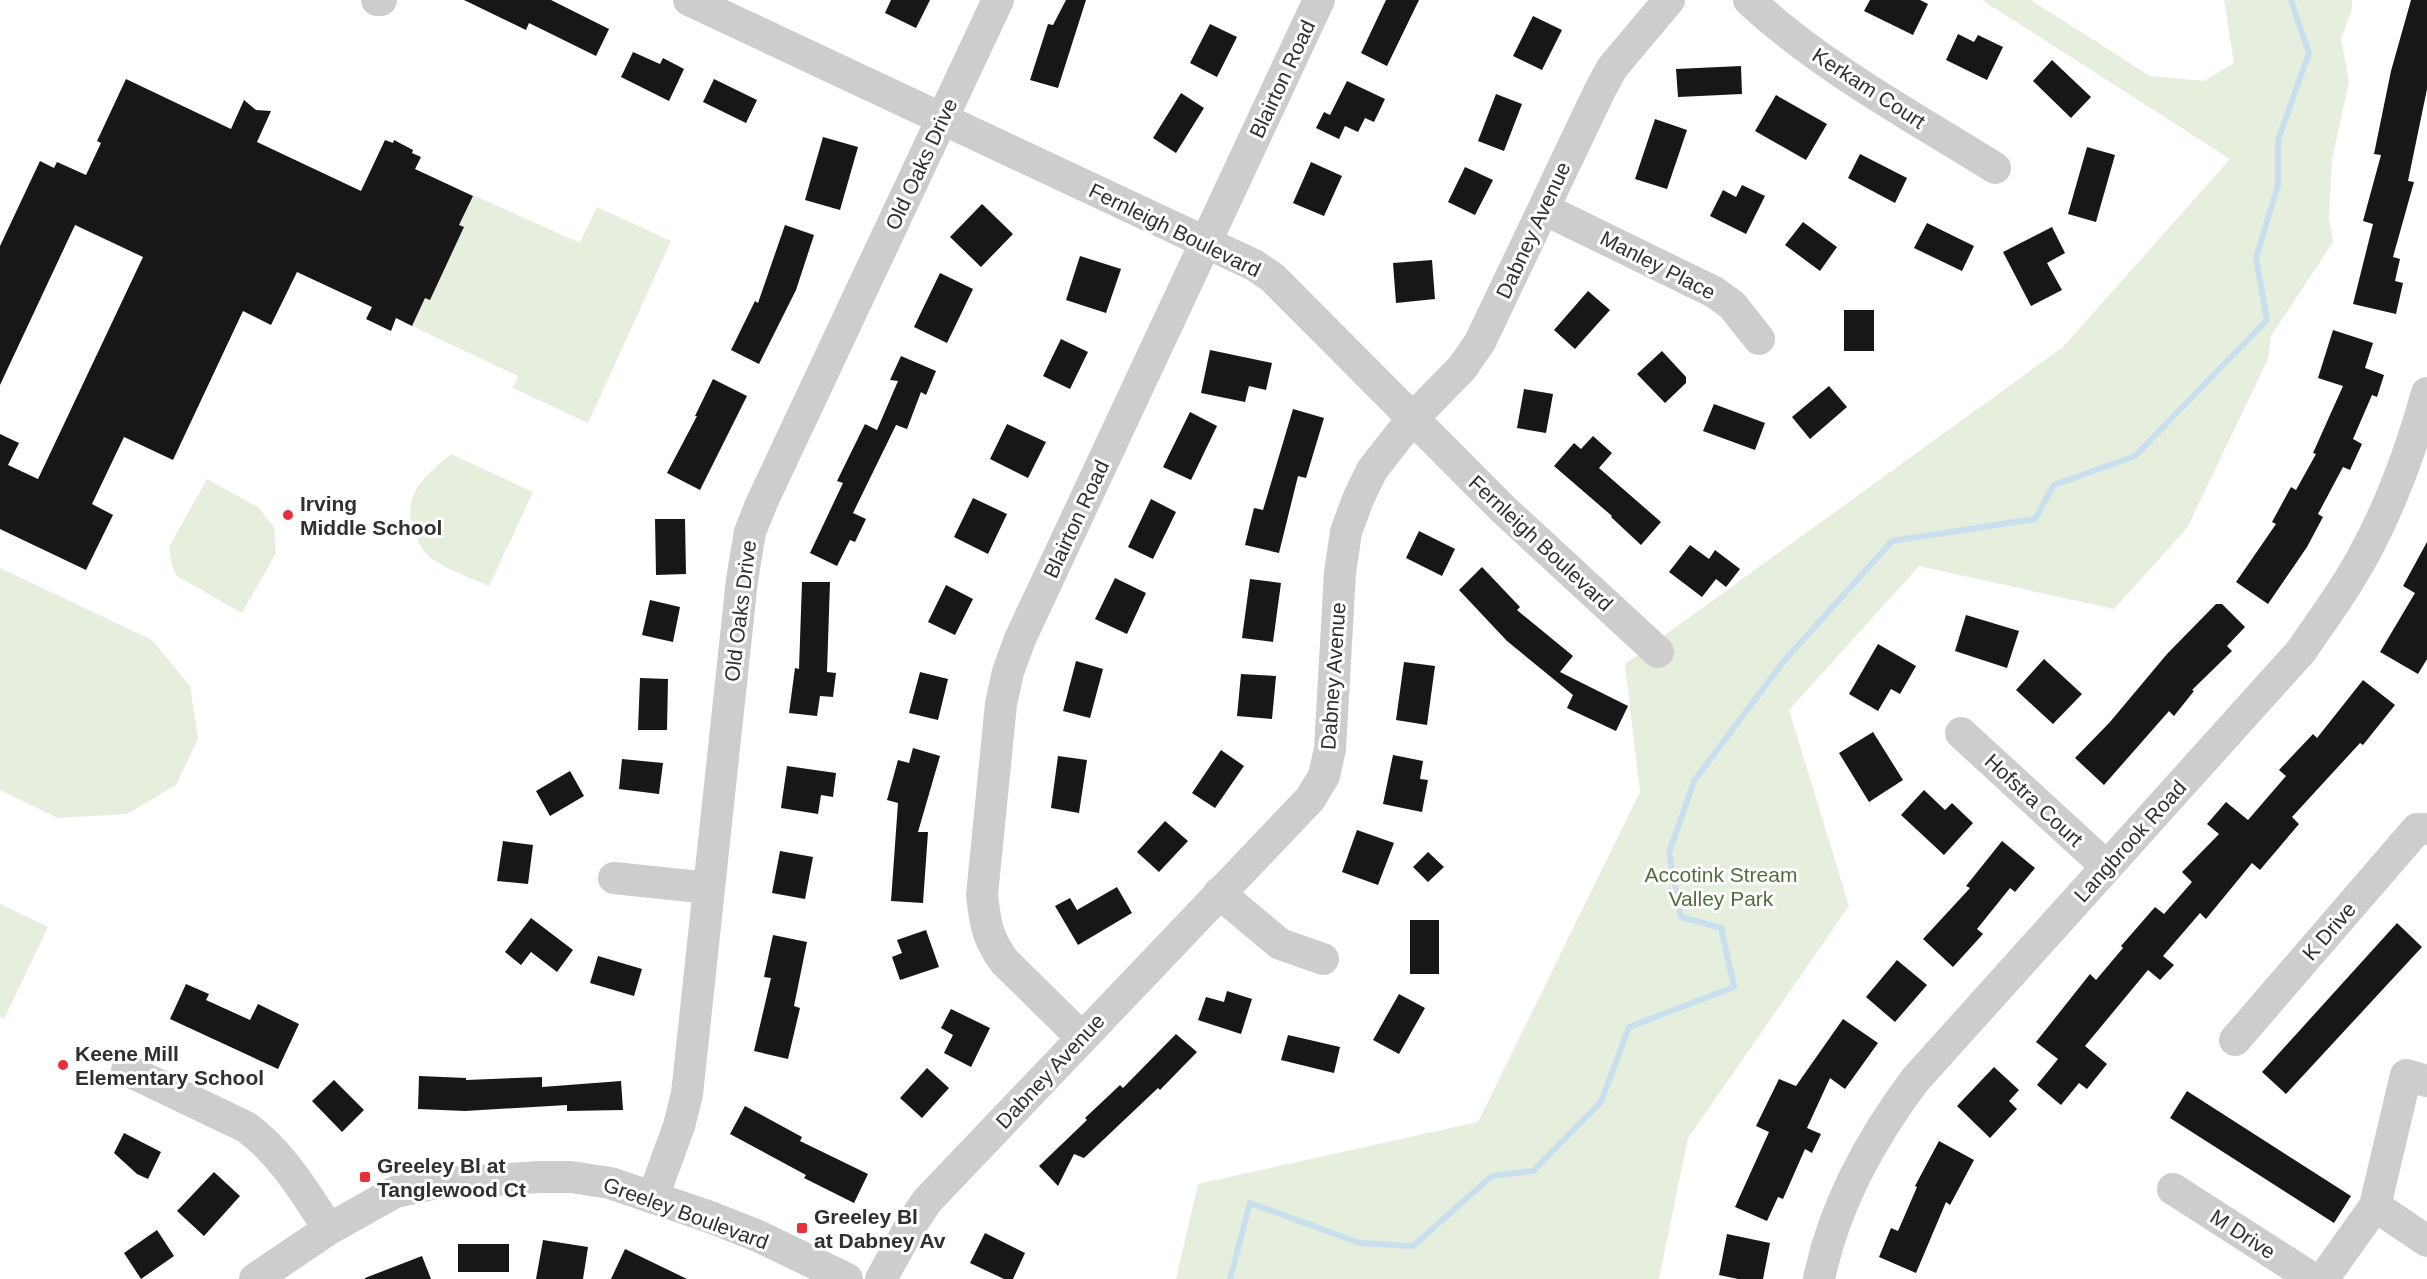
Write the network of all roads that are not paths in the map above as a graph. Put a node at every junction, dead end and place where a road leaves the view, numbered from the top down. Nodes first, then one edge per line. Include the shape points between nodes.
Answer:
1 (689, 0) edge
2 (998, 0) edge
3 (1318, 0) edge
4 (1669, 0) edge
5 (1749, 0) edge
6 (943, 119) junction
7 (1995, 168) dead end
8 (1544, 209) junction
9 (1205, 242) junction
10 (1759, 339) dead end
11 (2427, 393) edge
12 (1412, 419) junction
13 (1658, 652) dead end
14 (1961, 733) dead end
15 (2427, 829) edge
16 (2107, 867) junction
17 (614, 878) dead end
18 (709, 888) junction
19 (1219, 892) junction
20 (1323, 959) dead end
21 (1082, 1038) junction
22 (2235, 1041) dead end
23 (127, 1071) dead end
24 (2427, 1081) edge
25 (2173, 1189) dead end
26 (653, 1197) junction
27 (2375, 1206) junction
28 (329, 1229) junction
29 (2427, 1241) edge
30 (255, 1279) edge
31 (847, 1279) edge
32 (881, 1279) edge
33 (1819, 1279) edge
34 (2313, 1279) edge
35 (2323, 1279) edge

1 - 6 street, Fernleigh Boulevard
2 - 6 street, Old Oaks Drive
3 - 9 street, Blairton Road
4 - 8 street, Dabney Avenue via 1612,68
5 - 7 street, Kerkam Court via 1843,72
6 - 9 street, Fernleigh Boulevard
6 - 18 street, Old Oaks Drive via 750,532
8 - 10 street, Manley Place via 1714,292 1732,305
8 - 12 street, Dabney Avenue via 1480,342 1462,368
9 - 12 street, Fernleigh Boulevard via 1274,278
9 - 21 street, Blairton Road via 1020,639 1001,704 982,895 985,926 1004,961
11 - 16 street, Langbrook Road via 2412,447 2385,514 2345,586 2301,650
12 - 13 street, Fernleigh Boulevard
12 - 19 street, Dabney Avenue via 1372,470 1346,532 1330,749 1324,776 1310,799
14 - 16 street, Hofstra Court
15 - 22 street, K Drive via 2417,828
16 - 33 street, Langbrook Road via 1915,1080 1887,1117 1838,1214
17 - 18 street
18 - 26 street, Old Oaks Drive via 687,1094
19 - 20 street via 1280,944
19 - 21 street, Dabney Avenue
21 - 32 street, Dabney Avenue via 927,1202
23 - 28 street via 257,1135 274,1151
24 - 27 street via 2406,1075
25 - 34 street, M Drive
26 - 28 street, Greeley Boulevard via 610,1183 571,1177 432,1184 395,1192
26 - 31 street, Greeley Boulevard via 758,1236
27 - 29 street
27 - 35 street
28 - 30 street, Greeley Boulevard

